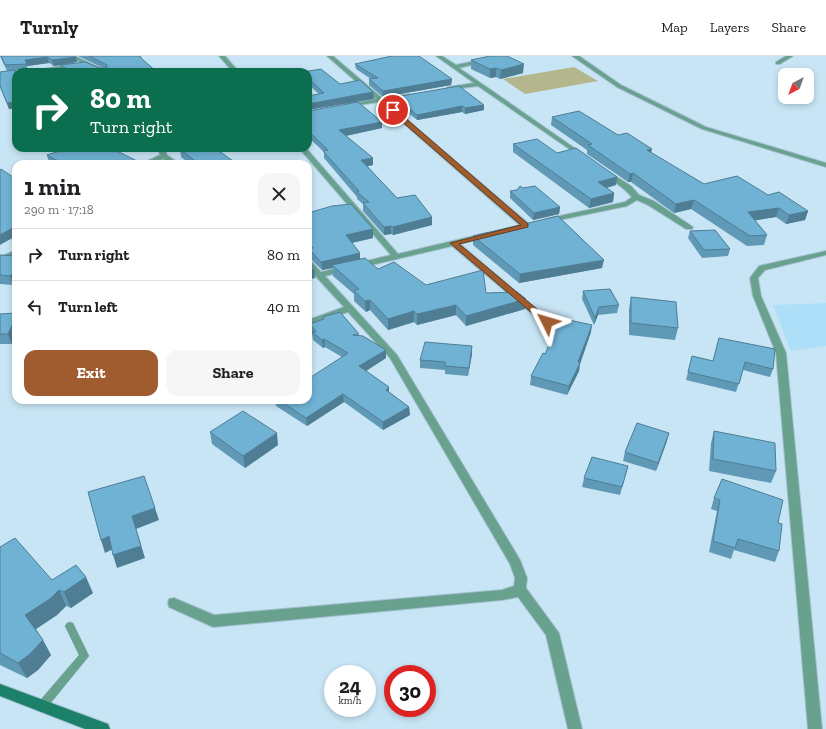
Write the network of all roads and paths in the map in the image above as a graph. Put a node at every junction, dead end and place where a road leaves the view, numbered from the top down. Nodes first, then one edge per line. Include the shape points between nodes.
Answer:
1 (71, 56) edge
2 (224, 56) edge
3 (330, 56) edge
4 (439, 56) edge
5 (505, 56) edge
6 (576, 56) edge
7 (790, 56) edge
8 (778, 63) dead end
9 (88, 64) junction
10 (455, 67) junction
11 (58, 68) edge
12 (96, 68) edge
13 (233, 68) edge
14 (480, 84) junction
15 (442, 90) edge
16 (412, 95) edge
17 (381, 100) junction
18 (337, 108) edge
19 (162, 152) edge
20 (305, 152) edge
21 (164, 156) junction
22 (154, 160) edge
23 (170, 160) edge
24 (588, 160) edge
25 (826, 165) edge
26 (600, 168) edge
27 (636, 197) junction
28 (542, 222) edge
29 (534, 224) edge
30 (689, 227) dead end
31 (497, 232) edge
32 (454, 243) junction
33 (826, 253) edge
34 (12, 254) edge
35 (396, 256) junction
36 (0, 260) edge
37 (312, 267) edge
38 (320, 275) junction
39 (350, 308) junction
40 (312, 322) edge
41 (547, 322) dead end
42 (520, 589) junction
43 (174, 602) dead end
44 (70, 626) dead end
45 (0, 690) edge
46 (41, 707) junction
47 (103, 729) edge
48 (575, 729) edge
49 (816, 729) edge

1 - 9 street
2 - 13 street
3 - 17 street
4 - 10 street
5 - 10 street
6 - 25 street via 620,86 704,128
7 - 8 street
9 - 11 street
9 - 12 street
10 - 14 street
14 - 15 street
14 - 24 street
16 - 17 street
17 - 18 street
17 - 29 street via 522,226
19 - 21 street
20 - 35 street
21 - 22 street
21 - 23 street
26 - 27 street
27 - 28 street via 628,204
27 - 30 street via 651,203
31 - 32 street
32 - 35 street
32 - 41 street
33 - 49 street via 762,268 754,278 757,296 781,354
34 - 36 street
35 - 38 street
37 - 38 street
38 - 39 street
39 - 40 street
39 - 42 street via 394,357 516,563 521,578
42 - 43 street via 502,595 213,621
42 - 48 street via 552,634
44 - 46 lane via 84,656
45 - 46 main road
46 - 47 main road

